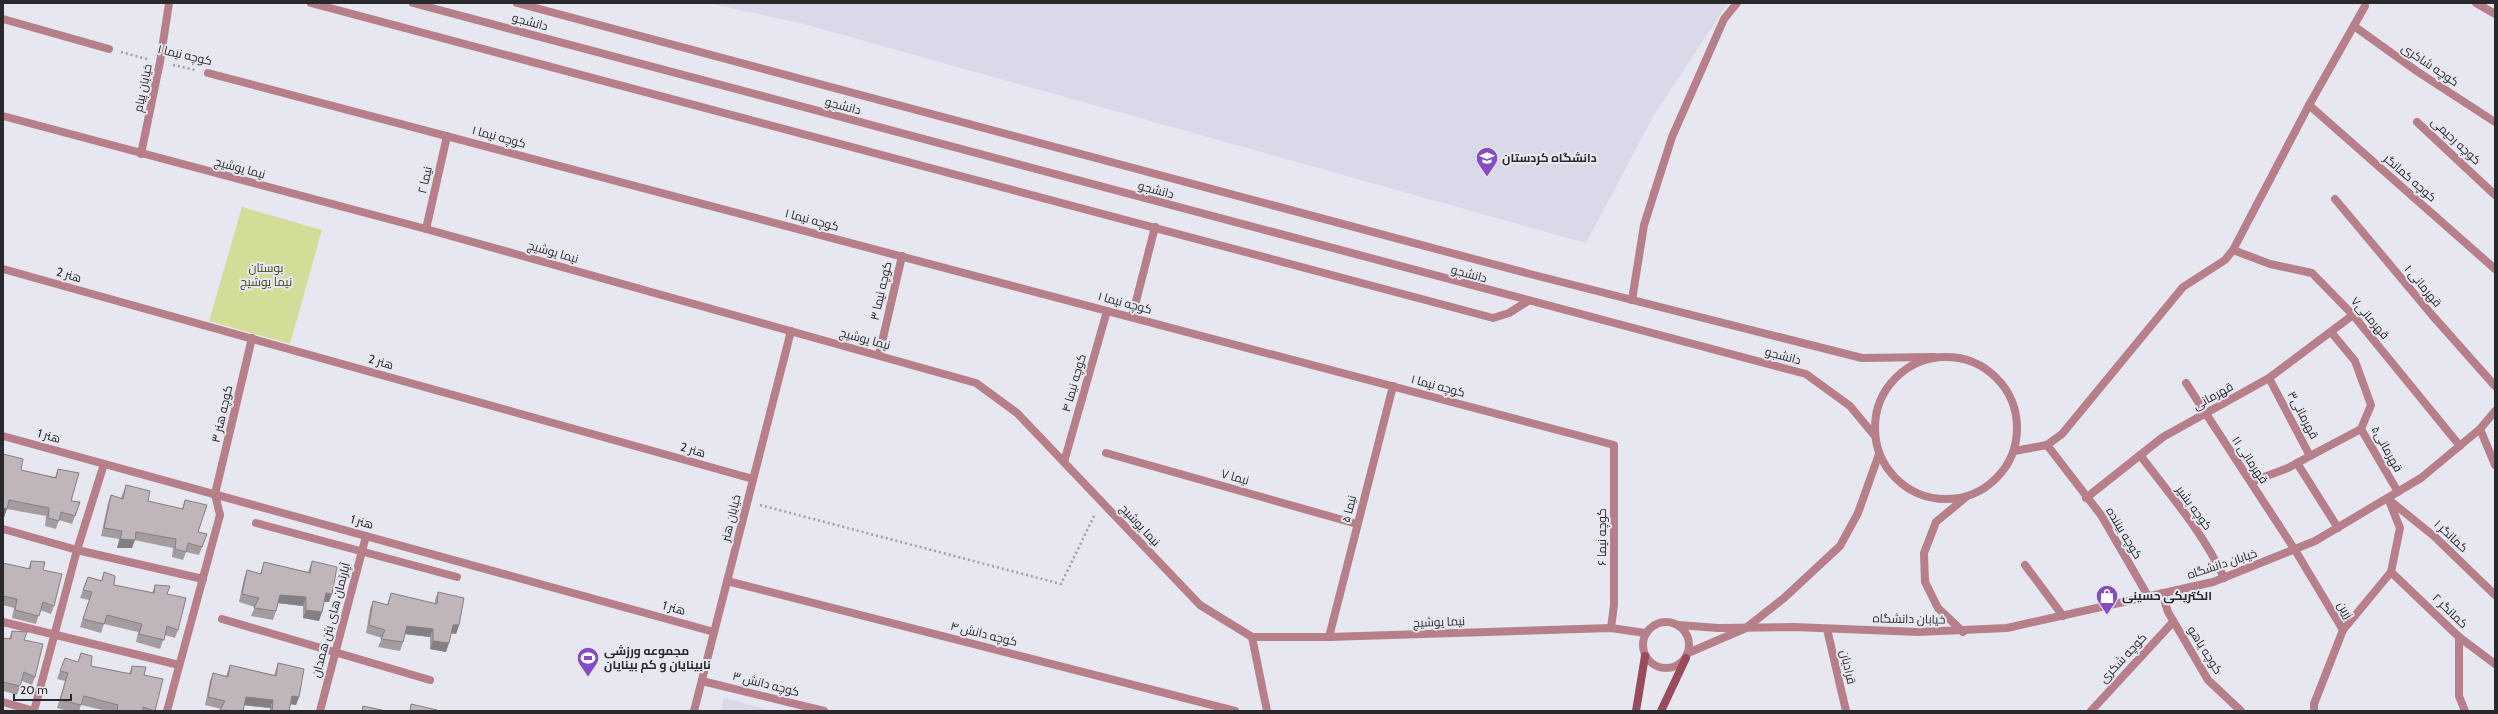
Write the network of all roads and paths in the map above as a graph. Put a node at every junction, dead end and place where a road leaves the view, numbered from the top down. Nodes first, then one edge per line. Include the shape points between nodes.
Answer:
1 (169, 3) edge
2 (311, 3) edge
3 (413, 3) edge
4 (517, 3) edge
5 (1737, 3) edge
6 (2476, 3) edge
7 (2365, 6) dead end
8 (2495, 14) edge
9 (3, 19) edge
10 (2354, 26) junction
11 (109, 49) joint
12 (160, 62) junction
13 (208, 73) joint
14 (2309, 105) junction
15 (3, 116) edge
16 (2417, 122) dead end
17 (2495, 122) edge
18 (447, 136) junction
19 (141, 154) junction
20 (2495, 195) edge
21 (2335, 199) dead end
22 (1155, 227) junction
23 (426, 229) junction
24 (2233, 250) junction
25 (902, 256) junction
26 (3, 269) edge
27 (2495, 269) edge
28 (1632, 300) junction
29 (1528, 301) junction
30 (1107, 311) junction
31 (2353, 315) junction
32 (1132, 317) junction
33 (791, 331) junction
34 (2331, 332) junction
35 (252, 338) junction
36 (879, 355) junction
37 (1934, 357) junction
38 (2269, 378) junction
39 (2186, 384) dead end
40 (1393, 386) junction
41 (2495, 386) edge
42 (2495, 411) edge
43 (2204, 414) junction
44 (2480, 428) junction
45 (2361, 429) junction
46 (1874, 435) junction
47 (3, 436) edge
48 (1614, 445) joint
49 (2046, 445) junction
50 (2460, 446) junction
51 (2014, 451) junction
52 (1106, 453) dead end
53 (1879, 454) junction
54 (2140, 455) junction
55 (2310, 456) junction
56 (1064, 462) junction
57 (2297, 463) junction
58 (104, 464) junction
59 (2495, 466) edge
60 (753, 479) junction
61 (2251, 482) junction
62 (2398, 492) junction
63 (215, 494) junction
64 (1966, 497) junction
65 (2086, 498) junction
66 (2388, 498) junction
67 (1101, 501) junction
68 (748, 502) junction
69 (256, 523) dead end
70 (1357, 524) junction
71 (2338, 528) junction
72 (3, 529) edge
73 (366, 536) junction
74 (78, 550) junction
75 (363, 550) junction
76 (2295, 550) junction
77 (2025, 565) dead end
78 (2391, 572) junction
79 (457, 577) dead end
80 (2224, 578) junction
81 (203, 579) junction
82 (727, 582) junction
83 (2162, 593) junction
84 (2495, 595) edge
85 (2148, 596) junction
86 (2063, 616) junction
87 (222, 619) dead end
88 (3, 622) edge
89 (2173, 622) junction
90 (1678, 625) junction
91 (1611, 628) junction
92 (1746, 628) junction
93 (1827, 629) junction
94 (2343, 630) junction
95 (714, 632) junction
96 (1963, 632) junction
97 (1645, 633) junction
98 (54, 635) junction
99 (1252, 637) junction
100 (1329, 637) junction
101 (2459, 637) junction
102 (336, 651) junction
103 (1687, 655) junction
104 (1645, 656) junction
105 (179, 664) junction
106 (2495, 664) edge
107 (430, 680) dead end
108 (702, 680) junction
109 (3, 702) edge
110 (34, 711) edge
111 (167, 711) edge
112 (320, 711) edge
113 (694, 711) edge
114 (824, 711) edge
115 (1235, 711) edge
116 (1267, 711) edge
117 (1636, 711) edge
118 (1661, 711) edge
119 (1846, 711) edge
120 (2091, 711) edge
121 (2241, 711) edge
122 (2314, 711) edge
123 (2465, 711) edge

1 - 12 street, خیابان پیام
2 - 22 street
3 - 29 street, دانشجو
4 - 28 street, دانشجو
5 - 28 street via 1724,19 1672,137 1644,225
6 - 8 street
7 - 10 street
9 - 11 street
10 - 14 street
10 - 17 street, کوچه شاکری via 2418,72
11 - 12 path, کوچه نیما ۱
12 - 13 path, کوچه نیما ۱
12 - 19 street, خیابان پیام
13 - 18 street, کوچه نیما ۱
14 - 24 street
14 - 27 street, کوچه کمانگر
15 - 19 street, نیما یوشیج
16 - 20 street, کوچه رحیمی
18 - 23 street, نیما ۲
18 - 25 street, کوچه نیما ۱
19 - 23 street, نیما یوشیج
21 - 41 street, قهرمانی ۱
22 - 29 street via 1493,318 1510,313
22 - 32 street
23 - 33 street, نیما یوشیج
24 - 31 street, قهرمانی۷ via 2270,264 2312,272
24 - 49 street via 2225,260 2183,288 2062,434
25 - 30 street, کوچه نیما ۱
25 - 36 street, کوچه نیما ۳
26 - 35 street, هنر 2
28 - 37 street, دانشجو via 1862,358
29 - 46 street, دانشجو via 1806,374 1850,406
30 - 32 street, کوچه نیما ۱
30 - 56 street, کوچه نیما ۴
31 - 34 street, قهرمانی
31 - 50 street, قهرمانی۷
32 - 40 street, کوچه نیما ۱
33 - 36 street, نیما یوشیج
33 - 60 street, خیابان هنر
34 - 38 street, قهرمانی
34 - 45 street, قهرمانی۵ via 2355,361 2370,405
35 - 60 street, هنر 2
35 - 63 street, کوچه هنر ۳
36 - 56 street, نیما یوشیج via 976,383 1017,412
37 - 46 street via 1913,363 1896,376 1883,393 1875,413
37 - 51 street, دانشجو via 1965,359 1982,365 2001,381 2014,403 2018,427
38 - 43 street, قهرمانی
38 - 55 street, قهرمانی۳
39 - 43 street, قهرمانی ۱۱
40 - 48 street, کوچه نیما ۱
40 - 70 street, نیما ۵
42 - 44 street, خیابان دانشگاه
43 - 54 street, قهرمانی via 2163,437
43 - 61 street, قهرمانی ۱۱
44 - 50 street, خیابان دانشگاه
44 - 59 street
45 - 55 street, قهرمانی۳
45 - 62 street, قهرمانی۵
46 - 53 street
47 - 58 street, هنر 1
48 - 91 street, کوچه نیما ۶ via 1614,605
49 - 51 street
49 - 65 street, کوچه بیننده
50 - 62 street, خیابان دانشگاه via 2421,478
51 - 64 street, دانشجو via 2003,472 1986,487
52 - 70 street, نیما ۷
53 - 64 street via 1890,472 1911,490 1924,496 1945,499
53 - 92 street via 1858,513 1840,546 1784,598
54 - 65 street, قهرمانی
54 - 80 street, کوچه بشیر via 2201,536
55 - 57 street
56 - 67 street, نیما یوشیج
57 - 61 street
57 - 71 street
58 - 63 street, هنر 1
58 - 74 street
60 - 68 street, خیابان هنر
61 - 76 street, قهرمانی ۱۱
62 - 66 street, خیابان دانشگاه
63 - 73 street, هنر 1
63 - 81 street via 220,515
64 - 96 street via 1936,522 1924,553 1925,582 1938,608
65 - 85 street, کوچه بیننده via 2101,515
66 - 71 street, خیابان دانشگاه
66 - 78 street via 2400,528
66 - 84 street, کمانگر ۱ via 2435,537
67 - 68 path via 1061,584
67 - 99 street, نیما یوشیج via 1200,605
68 - 82 street, خیابان هنر
69 - 75 street
70 - 100 street, نیما ۵
71 - 76 street, خیابان دانشگاه
72 - 74 street
73 - 75 street, آپارتمان های بتن همدان
73 - 95 street, هنر 1
74 - 81 street
74 - 98 street
75 - 79 street
75 - 102 street, آپارتمان های بتن همدان
76 - 80 street, خیابان دانشگاه
76 - 94 street, زرین
77 - 86 street
78 - 94 street
78 - 101 street, کمانگر ۲
80 - 83 street, خیابان دانشگاه
81 - 105 street
82 - 95 street, خیابان هنر
82 - 115 street, کوچه دانش ۴
83 - 85 street, خیابان دانشگاه
83 - 89 street, کوچه یاهو
85 - 86 street, خیابان دانشگاه
86 - 96 street, خیابان دانشگاه via 2007,628
87 - 102 street
88 - 98 street
89 - 120 street, کوچه شکری
89 - 121 street, کوچه یاهو via 2208,680
90 - 92 street, خیابان دانشگاه
90 - 97 street via 1666,621 1654,624
90 - 103 street via 1687,634 1690,646
91 - 97 street, نیما یوشیج
91 - 100 street, نیما یوشیج
92 - 93 street, خیابان دانشگاه
92 - 103 street, خیابان دانشگاه
93 - 96 street, خیابان دانشگاه
93 - 119 street, قرادیان
94 - 122 street, زرین via 2314,704
95 - 108 street, خیابان هنر
97 - 104 street via 1642,644
98 - 105 street
98 - 110 street
99 - 100 street, نیما یوشیج
99 - 116 street
101 - 106 street, کمانگر ۲
101 - 123 street via 2459,696
102 - 107 street
102 - 112 street, آپارتمان های بتن همدان
103 - 104 street via 1677,666 1665,669 1653,665
103 - 118 main road
104 - 117 main road
105 - 111 street
108 - 113 street, خیابان هنر
108 - 114 street, کوچه دانش ۳
109 - 110 street

